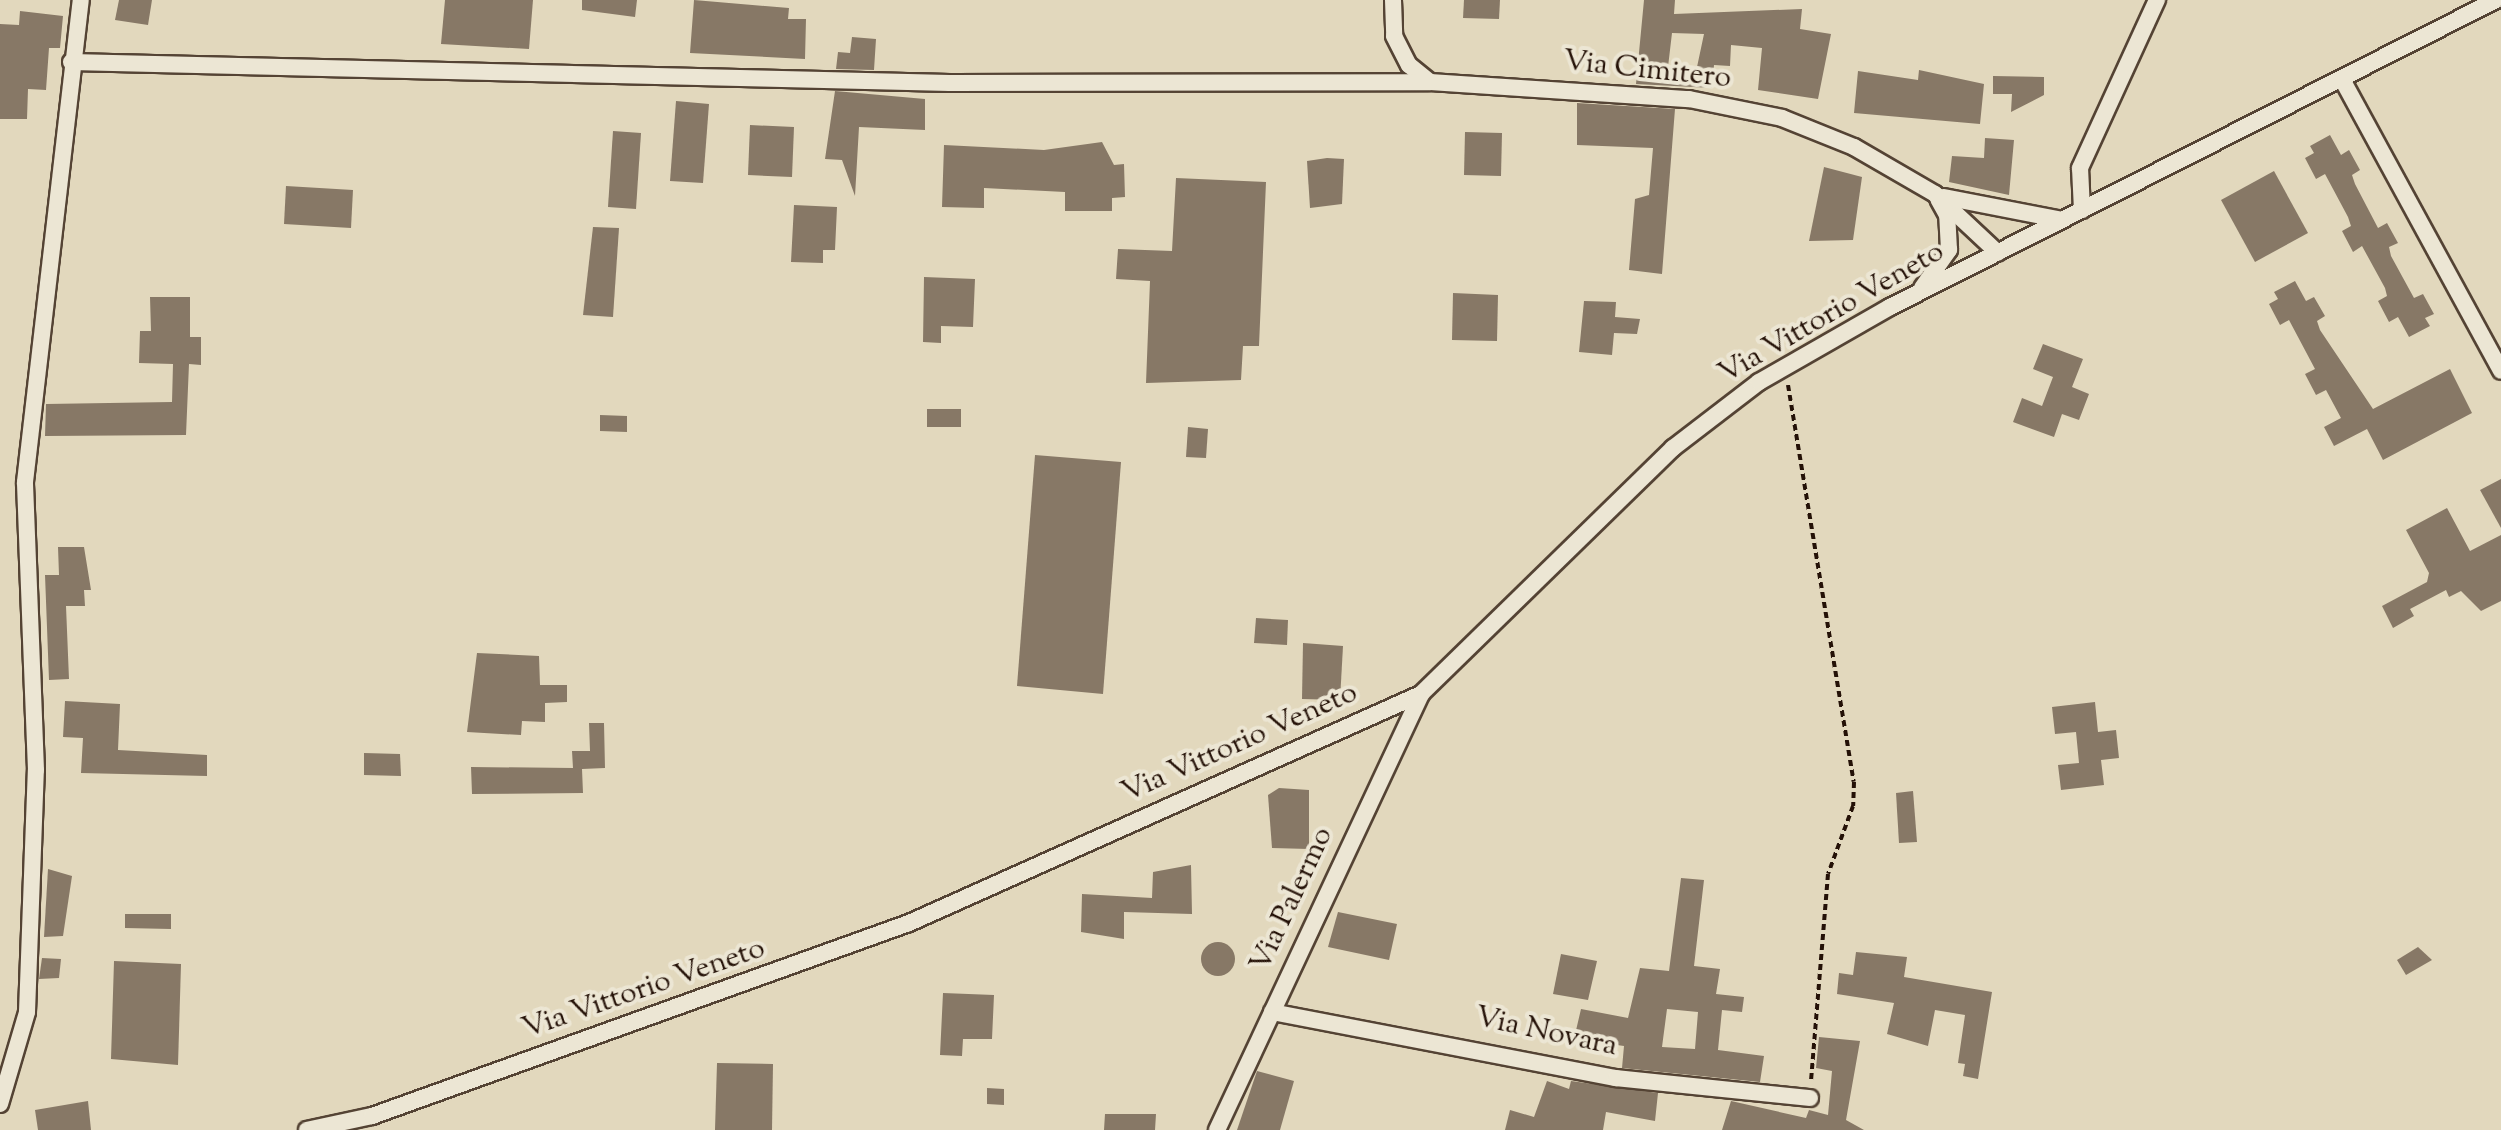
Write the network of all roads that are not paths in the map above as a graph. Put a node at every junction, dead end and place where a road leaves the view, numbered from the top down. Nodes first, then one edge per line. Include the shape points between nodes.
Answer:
1 (81, 0) edge
2 (1393, 0) edge
3 (2157, 0) edge
4 (2496, 0) edge
5 (71, 62) junction
6 (2343, 81) junction
7 (1430, 82) junction
8 (1935, 194) junction
9 (2082, 210) junction
10 (2062, 220) junction
11 (1998, 253) junction
12 (1918, 293) junction
13 (2501, 371) edge
14 (1421, 694) junction
15 (1272, 1012) junction
16 (1810, 1098) road end
17 (0, 1104) edge
18 (307, 1130) edge
19 (1217, 1130) edge

1 - 5 street
2 - 7 street via 1394,36 1409,65
3 - 9 street via 2080,168
4 - 6 street, Via Vittorio Veneto
5 - 7 street, Via Cimitero via 950,83
5 - 17 street via 25,482 36,770 27,1012
6 - 9 street, Via Vittorio Veneto
6 - 13 street
7 - 8 street, Via Cimitero via 1727,105 1854,147
8 - 10 street, Via Cimitero
8 - 11 street, Via Cimitero
8 - 12 street via 1947,215 1949,250
9 - 10 street, Via Vittorio Veneto
10 - 11 street, Via Vittorio Veneto
11 - 12 street, Via Vittorio Veneto
12 - 14 street, Via Vittorio Veneto via 1785,367 1673,448
14 - 15 street, Via Palermo
14 - 18 street, Via Vittorio Veneto via 894,929 372,1116
15 - 16 street, Via Novara via 1616,1078
15 - 19 street, Via Palermo

